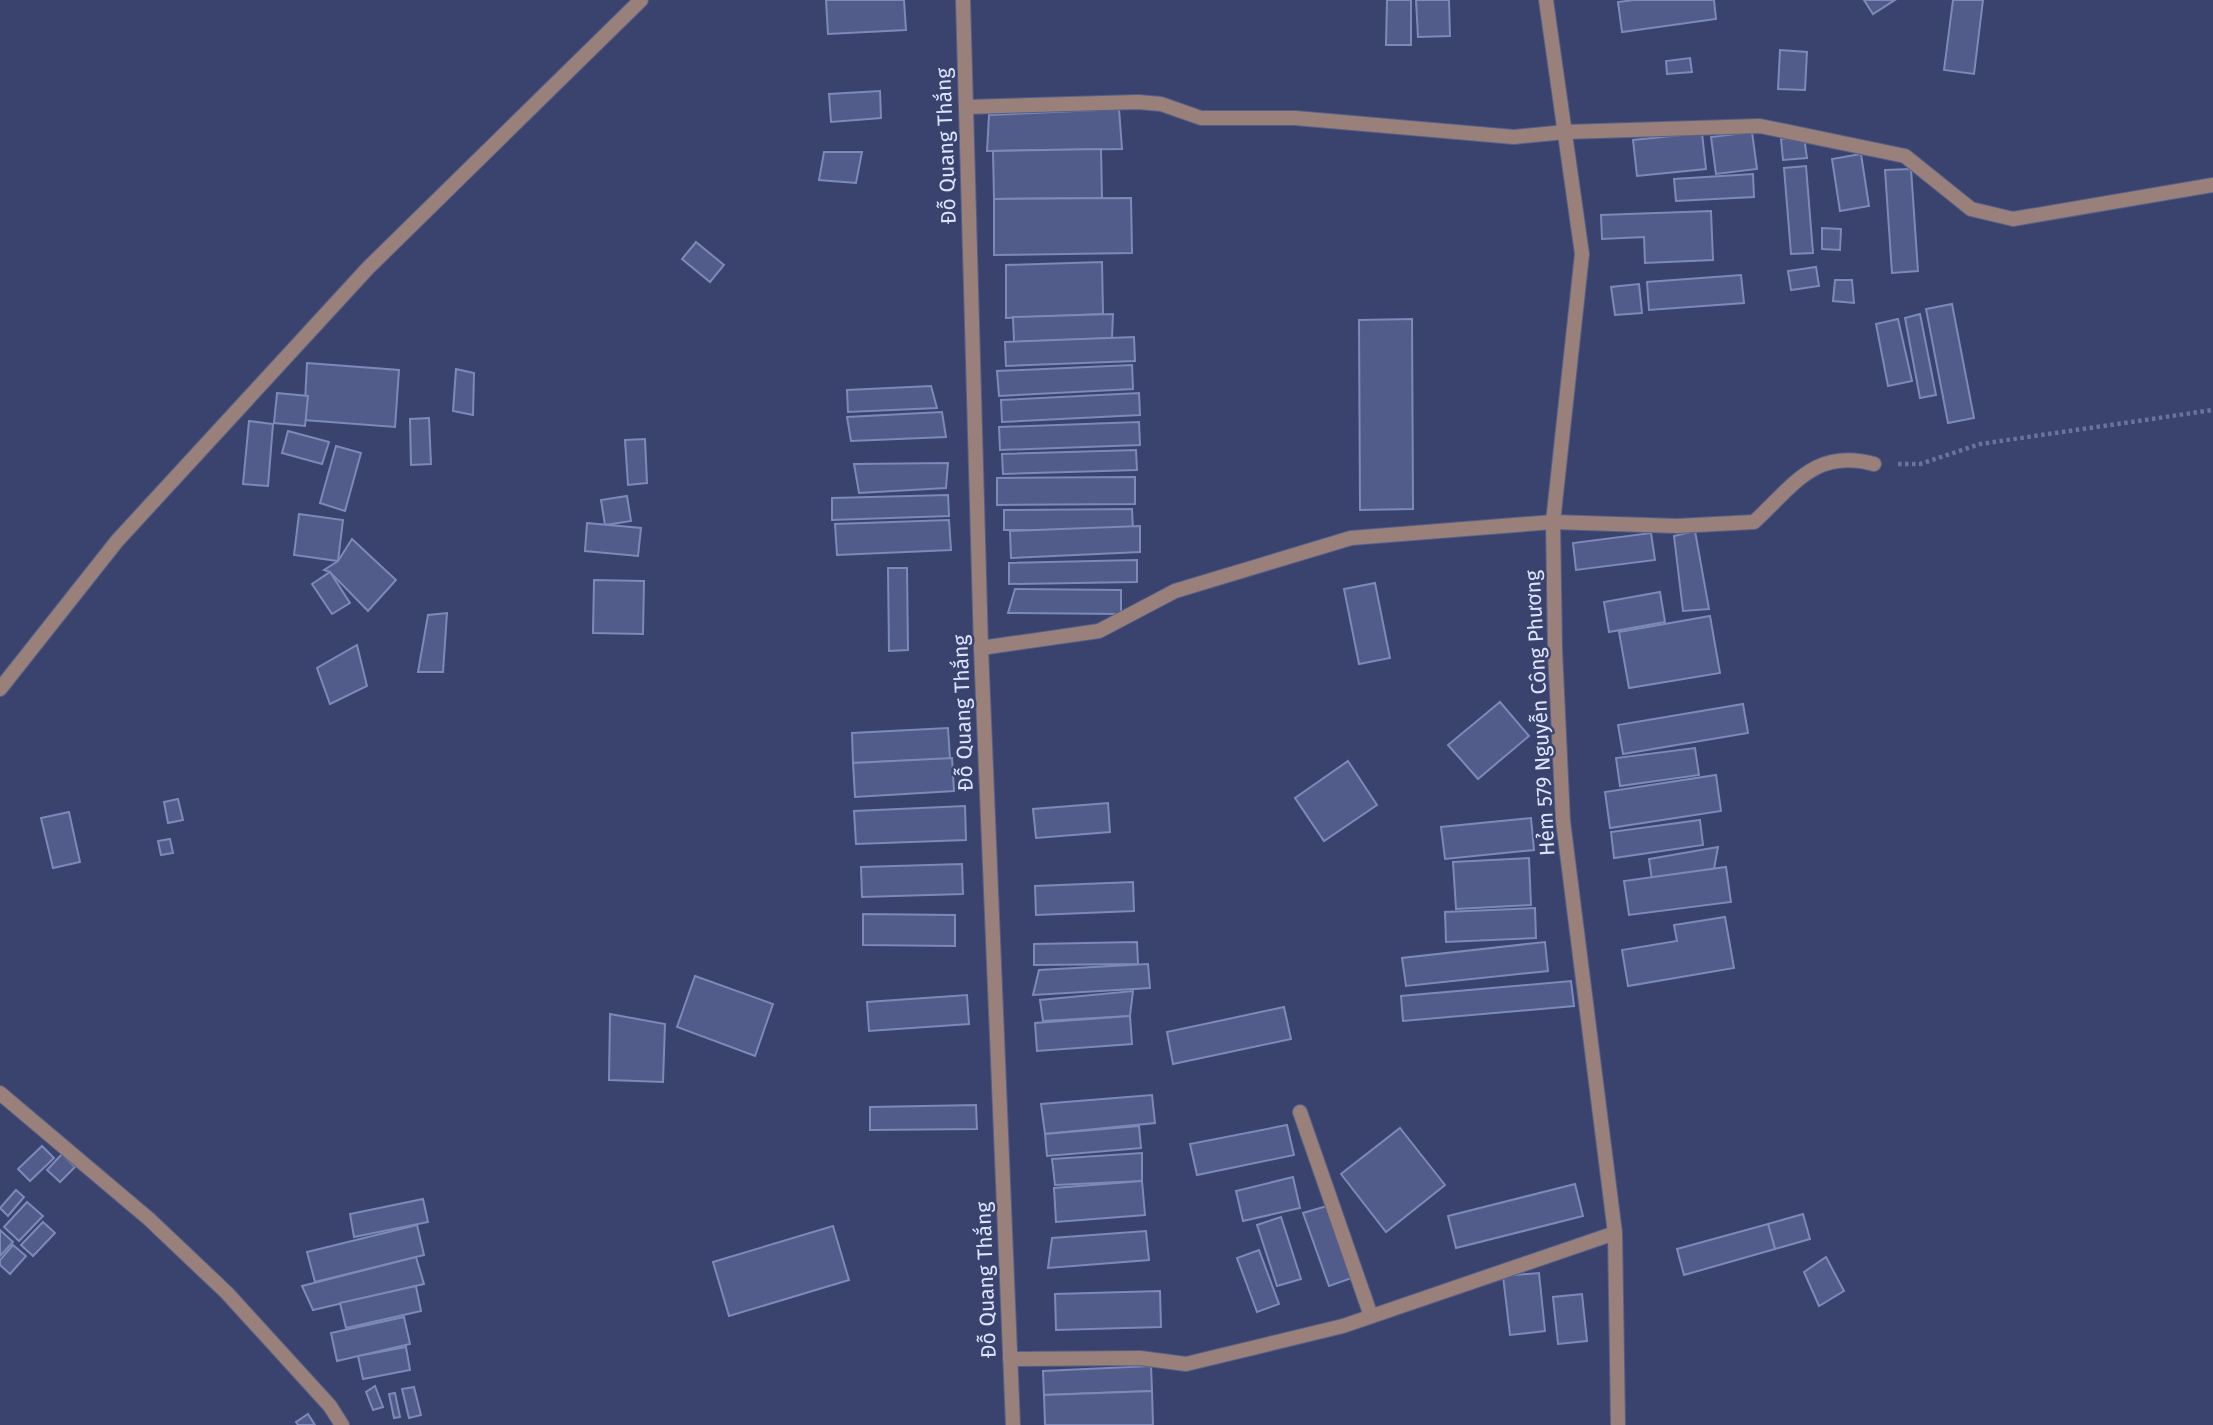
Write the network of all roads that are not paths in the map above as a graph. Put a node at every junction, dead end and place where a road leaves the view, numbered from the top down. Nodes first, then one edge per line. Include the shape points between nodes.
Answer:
1 (641, 0) edge
2 (963, 0) edge
3 (1546, 0) edge
4 (966, 107) junction
5 (1565, 132) junction
6 (2213, 185) edge
7 (1874, 464) road end
8 (1553, 522) junction
9 (981, 648) junction
10 (0, 689) edge
11 (0, 1093) edge
12 (1300, 1112) dead end
13 (1615, 1233) junction
14 (1371, 1316) junction
15 (1010, 1359) junction
16 (342, 1425) edge
17 (1013, 1425) edge
18 (1618, 1425) edge

1 - 10 street via 368,268 117,541
2 - 4 street, Đỗ Quang Thắng
3 - 5 street, Hẻm 579 Nguyễn Công Phương
4 - 5 street via 1139,102 1161,104 1201,118 1295,118 1514,137
4 - 9 street, Đỗ Quang Thắng
5 - 6 street via 1760,127 1905,156 1971,209 2013,219
5 - 8 street, Hẻm 579 Nguyễn Công Phương via 1582,254
7 - 8 street via 1849,457 1810,469 1755,522 1677,526
8 - 9 street via 1351,537 1175,591 1099,631
8 - 13 street, Hẻm 579 Nguyễn Công Phương via 1563,821
9 - 15 street, Đỗ Quang Thắng
11 - 16 street via 149,1219 227,1293
12 - 14 street
13 - 14 street
13 - 18 street, Hẻm 579 Nguyễn Công Phương
14 - 15 street via 1186,1364 1140,1358
15 - 17 street, Đỗ Quang Thắng

